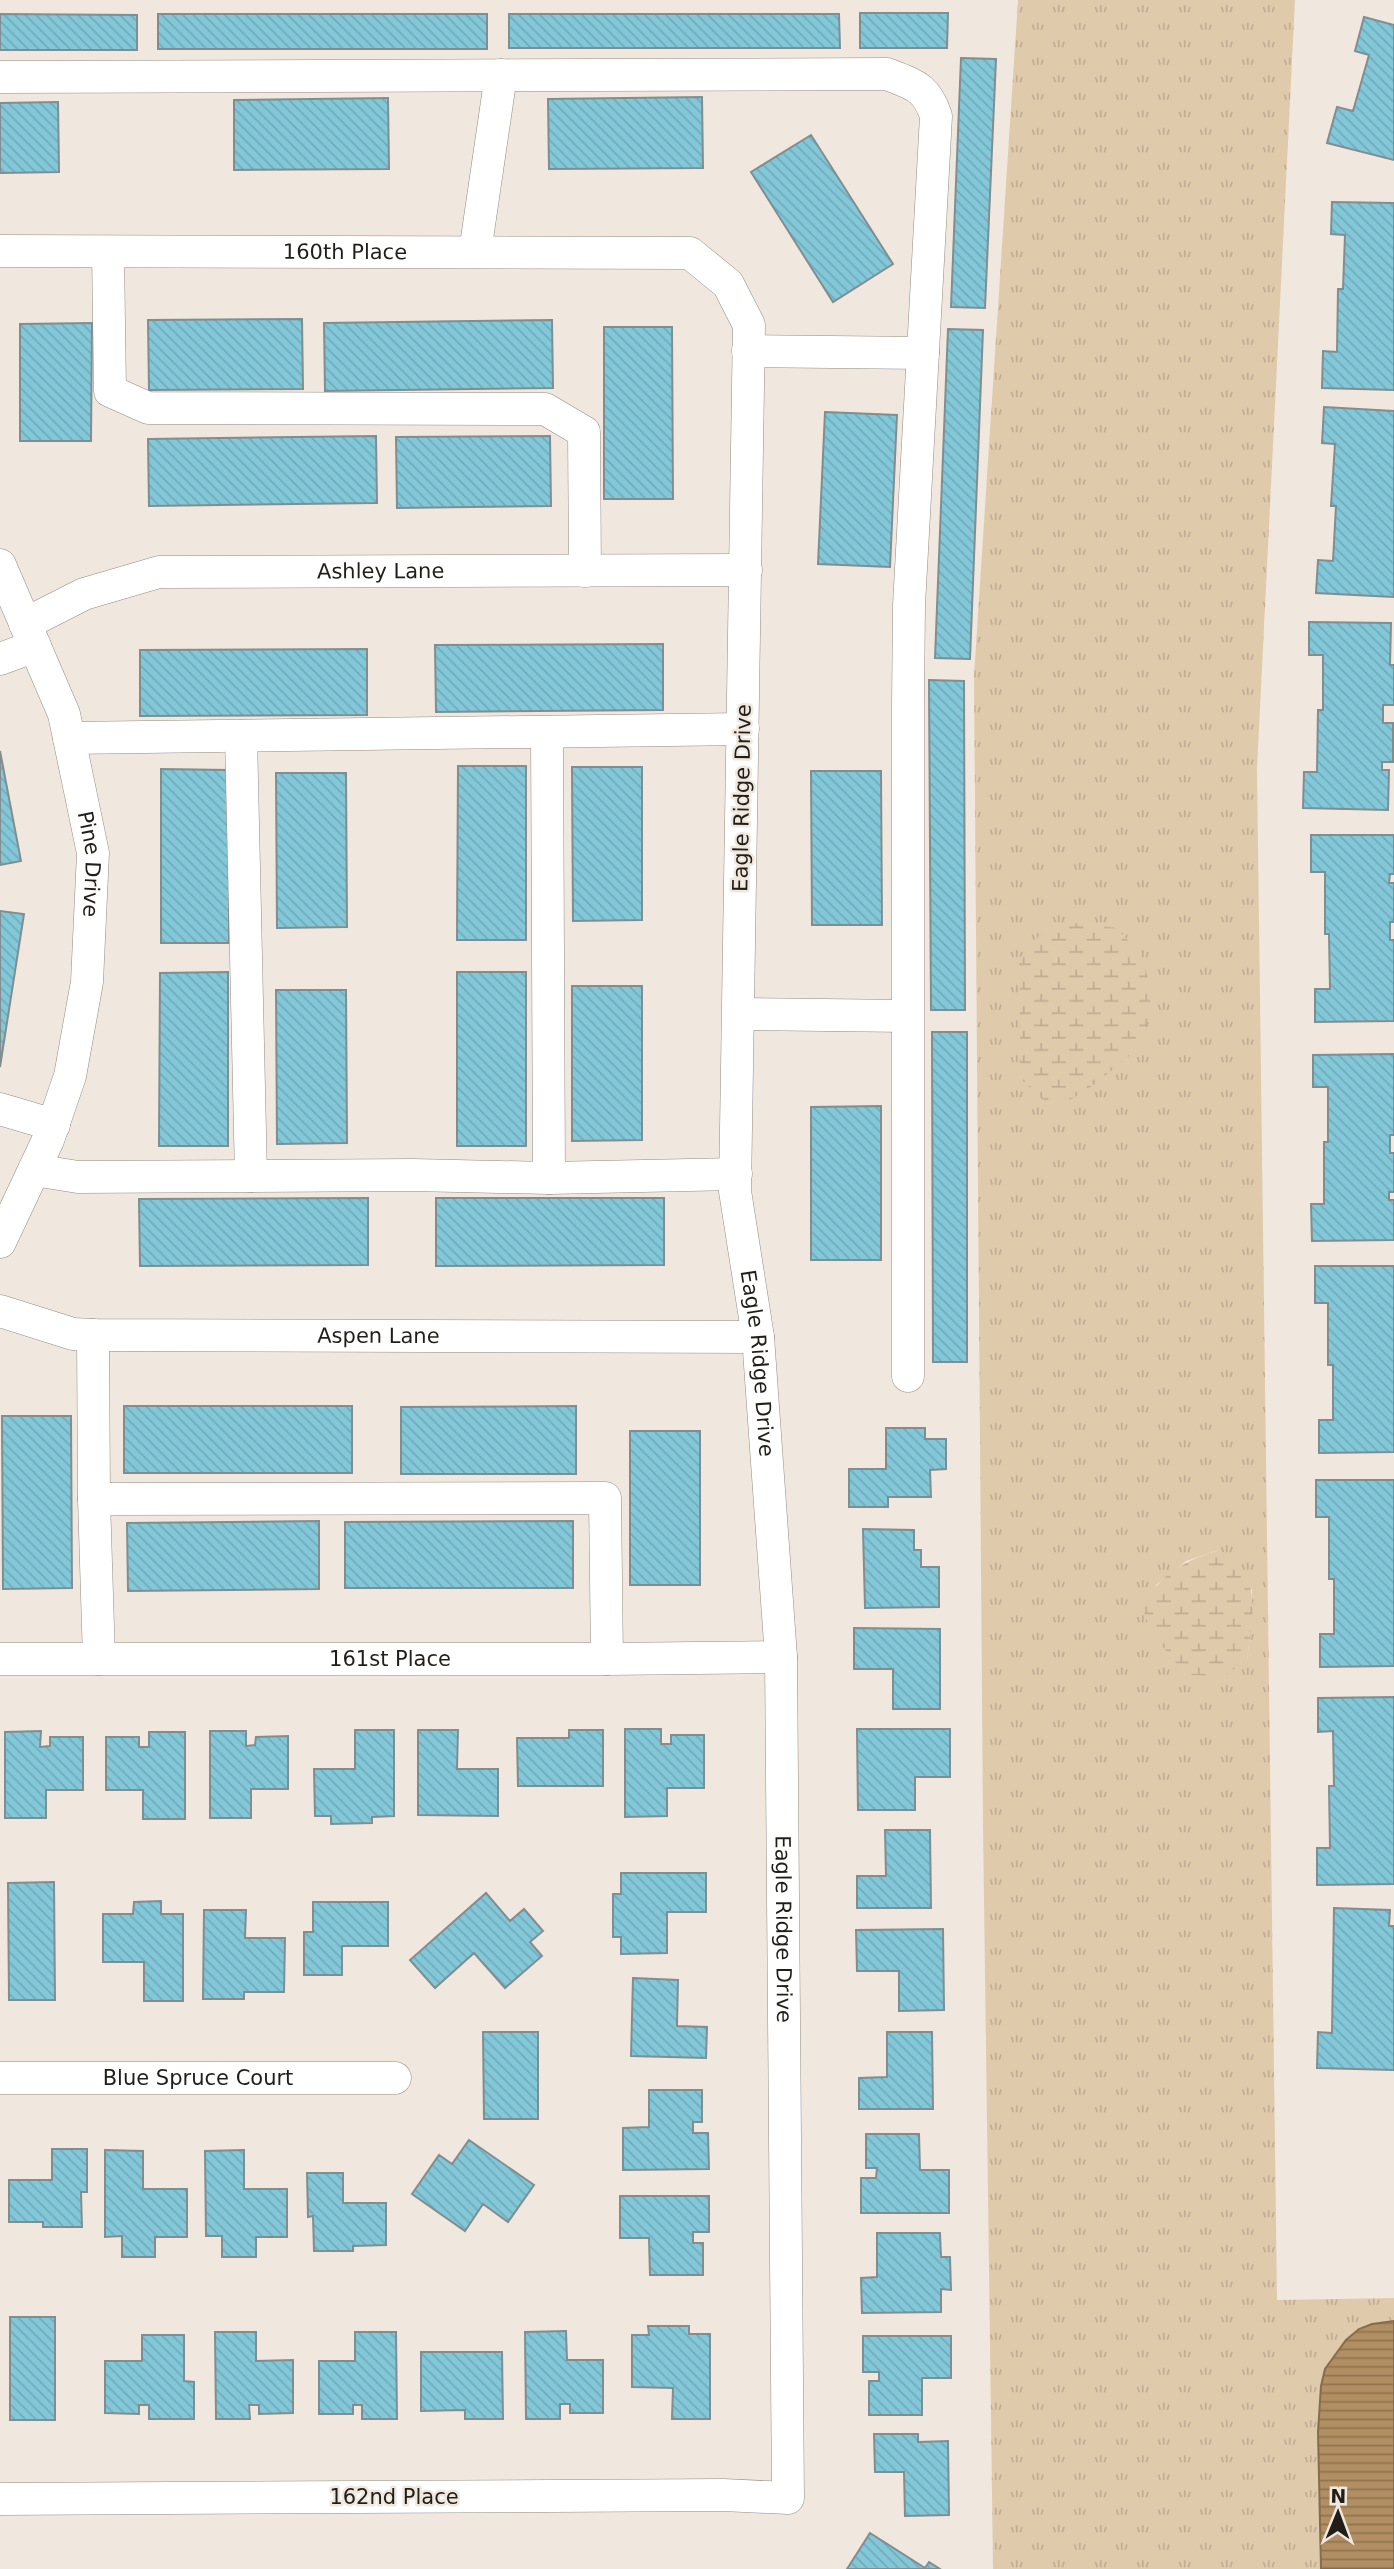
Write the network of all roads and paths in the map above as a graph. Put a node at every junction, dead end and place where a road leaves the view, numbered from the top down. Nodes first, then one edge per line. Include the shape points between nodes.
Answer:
1 (501, 75) junction
2 (0, 77) edge
3 (0, 251) edge
4 (108, 252) junction
5 (475, 252) junction
6 (690, 253) joint
7 (748, 351) junction
8 (923, 353) junction
9 (0, 565) edge
10 (584, 570) junction
11 (746, 570) junction
12 (30, 635) junction
13 (0, 659) edge
14 (743, 729) junction
15 (547, 732) junction
16 (241, 736) junction
17 (69, 738) junction
18 (738, 1014) junction
19 (906, 1016) junction
20 (0, 1109) edge
21 (54, 1125) junction
22 (33, 1170) junction
23 (736, 1174) junction
24 (251, 1176) junction
25 (549, 1178) junction
26 (0, 1242) edge
27 (0, 1311) edge
28 (93, 1335) junction
29 (758, 1337) junction
30 (908, 1376) dead end
31 (94, 1499) junction
32 (781, 1657) junction
33 (0, 1659) edge
34 (99, 1659) junction
35 (607, 1660) junction
36 (0, 2078) edge
37 (395, 2078) dead end
38 (788, 2498) joint
39 (0, 2499) edge

1 - 2 street
1 - 5 street
1 - 8 street via 887,74 914,85 930,98 936,116
3 - 4 street, 160th Place
4 - 5 street, 160th Place
4 - 10 street via 110,391 148,408 545,409 584,432
5 - 6 street, 160th Place
6 - 7 street, Eagle Ridge Drive via 728,284 749,325
7 - 8 street
7 - 11 street, Eagle Ridge Drive
8 - 19 street via 909,605
9 - 12 street, Pine Drive
10 - 11 street, Ashley Lane
10 - 12 street, Ashley Lane via 159,572 84,594
11 - 14 street, Eagle Ridge Drive
12 - 13 street, Ashley Lane
12 - 17 street, Pine Drive via 64,714
14 - 15 street
14 - 18 street, Eagle Ridge Drive
15 - 16 street
15 - 25 street
16 - 17 street
16 - 24 street
17 - 21 street, Pine Drive via 93,853 87,982 70,1076
18 - 19 street
18 - 23 street, Eagle Ridge Drive
19 - 30 street
20 - 21 street
21 - 22 street, Pine Drive
22 - 24 street via 78,1177
22 - 26 street, Pine Drive
23 - 25 street
23 - 29 street, Eagle Ridge Drive
24 - 25 street
27 - 28 street, Aspen Lane via 73,1334
28 - 29 street, Aspen Lane
28 - 31 street
29 - 32 street, Eagle Ridge Drive
31 - 34 street
31 - 35 street via 606,1498
32 - 35 street, 161st Place
32 - 38 street, Eagle Ridge Drive
33 - 34 street, 161st Place
34 - 35 street, 161st Place
36 - 37 street, Blue Spruce Court
38 - 39 street, 162nd Place

